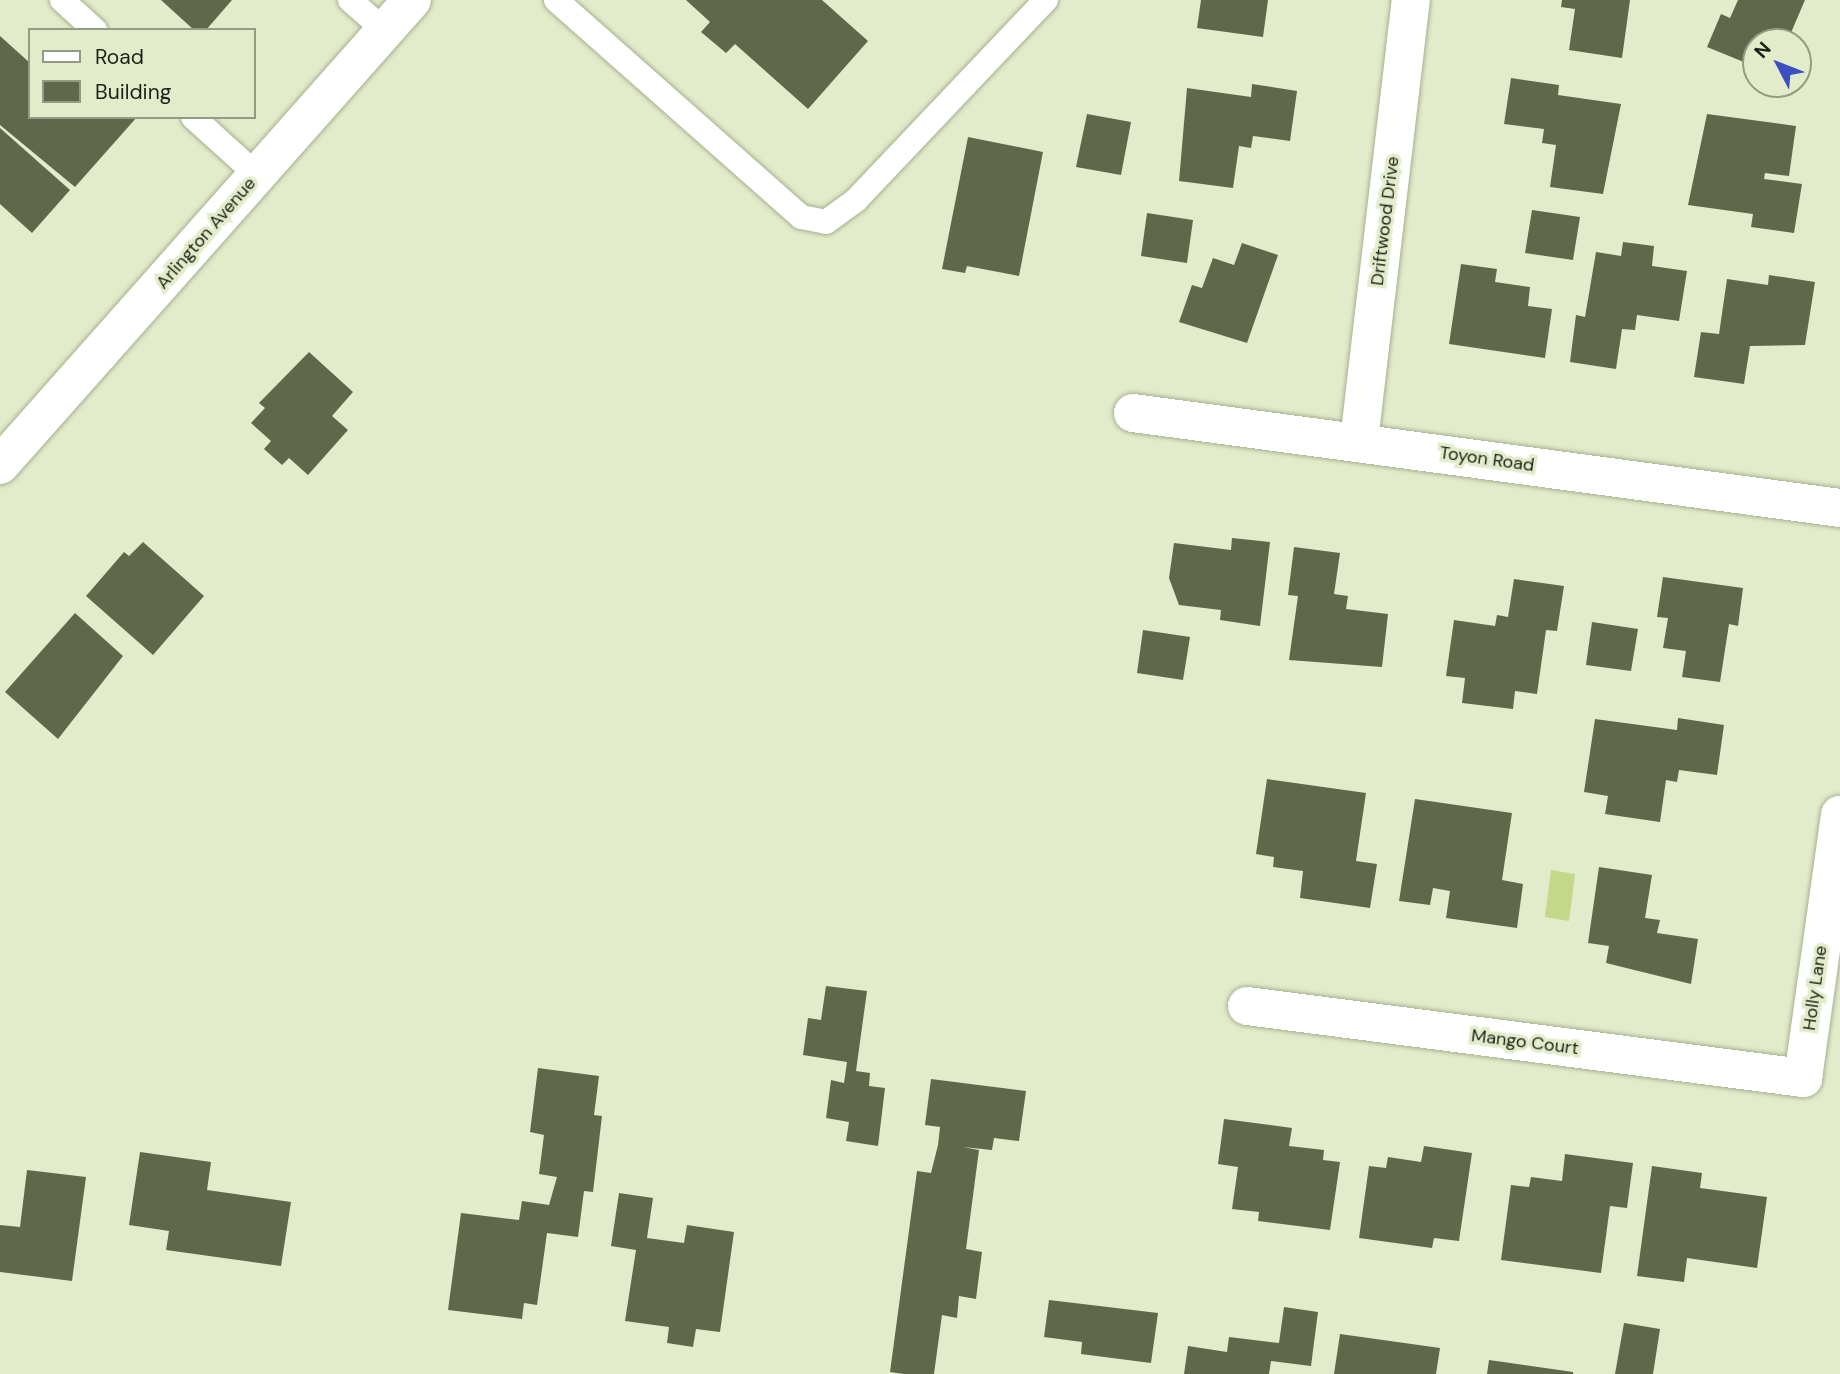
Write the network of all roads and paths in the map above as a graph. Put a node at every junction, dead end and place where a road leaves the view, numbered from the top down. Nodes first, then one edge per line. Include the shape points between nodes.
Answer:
1 (62, 0) edge
2 (350, 0) edge
3 (412, 0) edge
4 (555, 0) edge
5 (1046, 0) edge
6 (1411, 0) edge
7 (93, 28) edge
8 (385, 31) junction
9 (195, 119) edge
10 (257, 175) junction
11 (1133, 413) dead end
12 (1359, 441) junction
13 (3, 457) edge
14 (1840, 508) edge
15 (1840, 815) edge
16 (1247, 1006) dead end
17 (1803, 1078) joint

1 - 7 lane
2 - 8 lane
3 - 8 street, Arlington Avenue
4 - 5 lane via 801,218 826,222 856,200
6 - 12 street, Driftwood Drive
8 - 10 street, Arlington Avenue
9 - 10 lane
10 - 13 street, Arlington Avenue
11 - 12 street, Toyon Road
12 - 14 street, Toyon Road
15 - 17 street, Holly Lane
16 - 17 street, Mango Court

